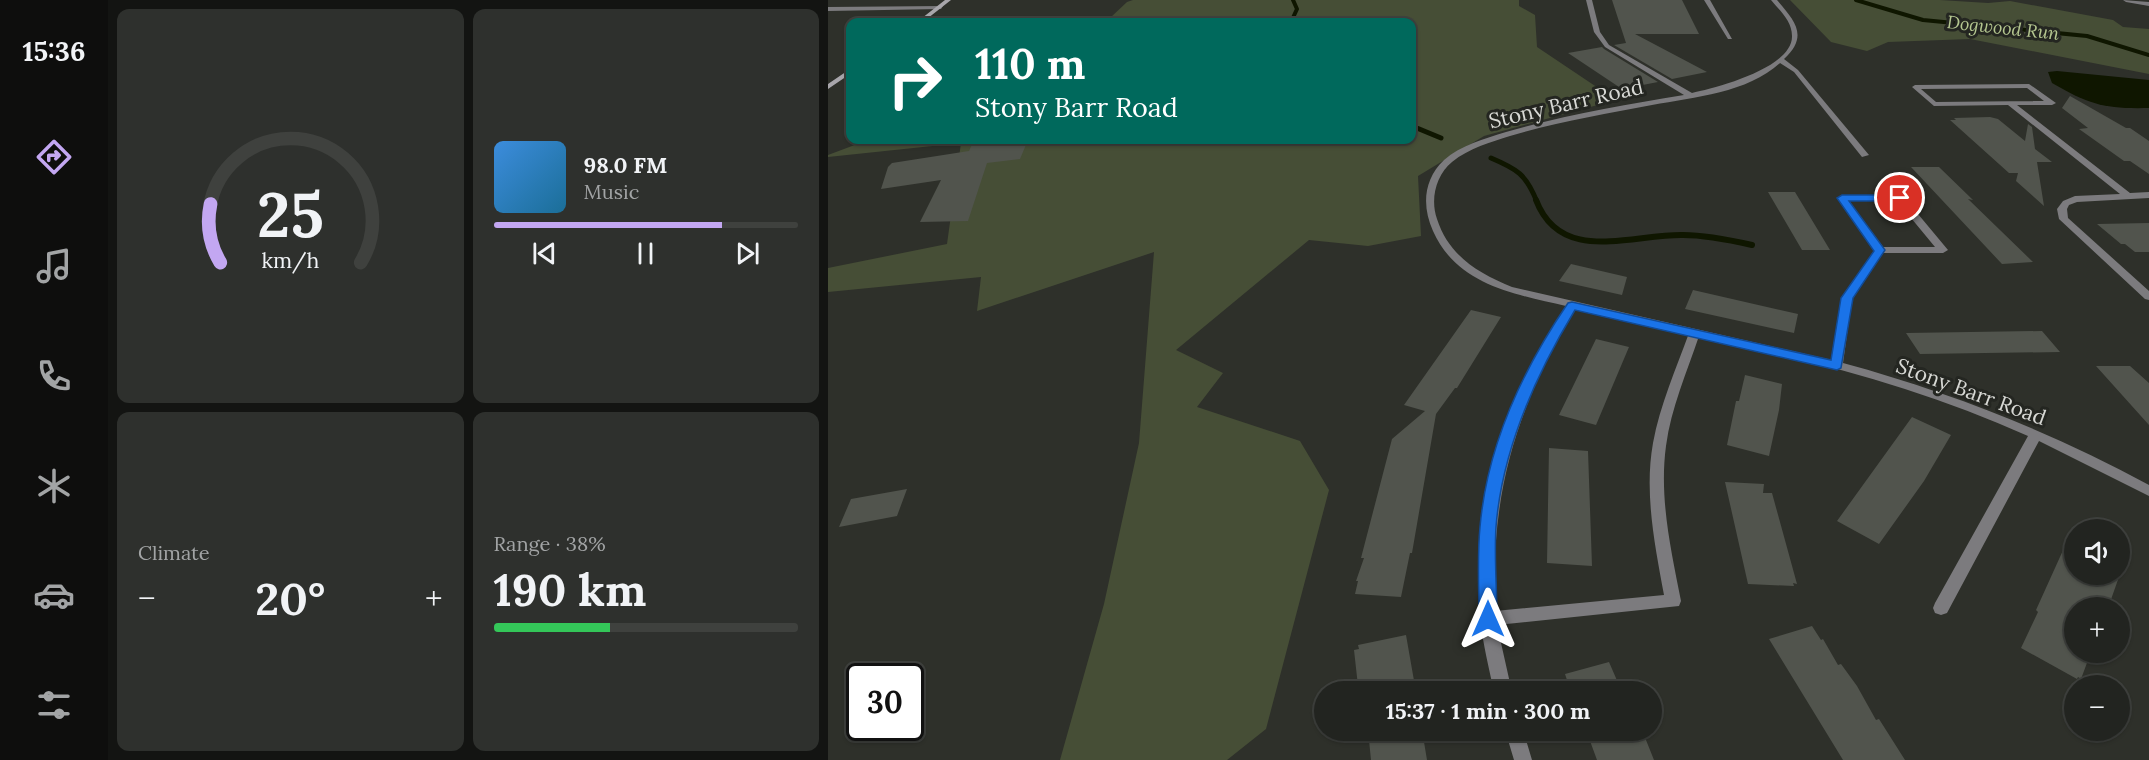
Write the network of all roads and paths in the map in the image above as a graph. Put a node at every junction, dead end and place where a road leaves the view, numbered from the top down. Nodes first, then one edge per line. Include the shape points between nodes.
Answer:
1 (844, 0) edge
2 (948, 0) edge
3 (1589, 0) edge
4 (1707, 0) edge
5 (1774, 0) edge
6 (2126, 0) edge
7 (2149, 4) edge
8 (941, 7) junction
9 (830, 9) edge
10 (926, 18) edge
11 (1730, 38) dead end
12 (1781, 60) junction
13 (846, 74) edge
14 (828, 87) edge
15 (1690, 94) junction
16 (2010, 103) junction
17 (1865, 155) dead end
18 (2127, 195) junction
19 (2149, 195) edge
20 (1880, 250) junction
21 (2132, 281) junction
22 (2149, 281) edge
23 (2149, 297) edge
24 (1572, 305) junction
25 (1695, 332) junction
26 (1837, 365) junction
27 (2036, 434) junction
28 (2149, 490) edge
29 (1941, 608) dead end
30 (1488, 619) junction
31 (1501, 681) edge
32 (1517, 741) edge
33 (1523, 760) edge

1 - 9 street
2 - 8 street
3 - 15 street via 1597,32 1607,46
4 - 11 street
5 - 12 street via 1795,33 1795,43
6 - 7 street
8 - 9 street
8 - 10 street
12 - 15 street, Stony Barr Road via 1752,77
12 - 17 street via 1796,71
13 - 14 street
15 - 24 street, Stony Barr Road via 1546,124 1491,140 1457,155 1433,180 1432,219 1442,244 1454,259 1485,280 1508,289
16 - 16 street via 2052,103 2029,86 1915,87 1934,104
16 - 18 street
18 - 19 street
18 - 21 street via 2075,199 2062,209 2064,219
20 - 20 street via 1855,216 1842,198 1900,198 1943,250
20 - 26 street via 1847,298
21 - 22 street
21 - 23 street
24 - 25 street, Stony Barr Road
24 - 30 street via 1518,404 1500,464 1488,526
25 - 26 street, Stony Barr Road
25 - 30 street via 1669,403 1659,446 1661,538 1673,601
26 - 27 street, Stony Barr Road via 1924,391
27 - 28 street, Stony Barr Road
27 - 29 street
30 - 31 street
32 - 33 street

